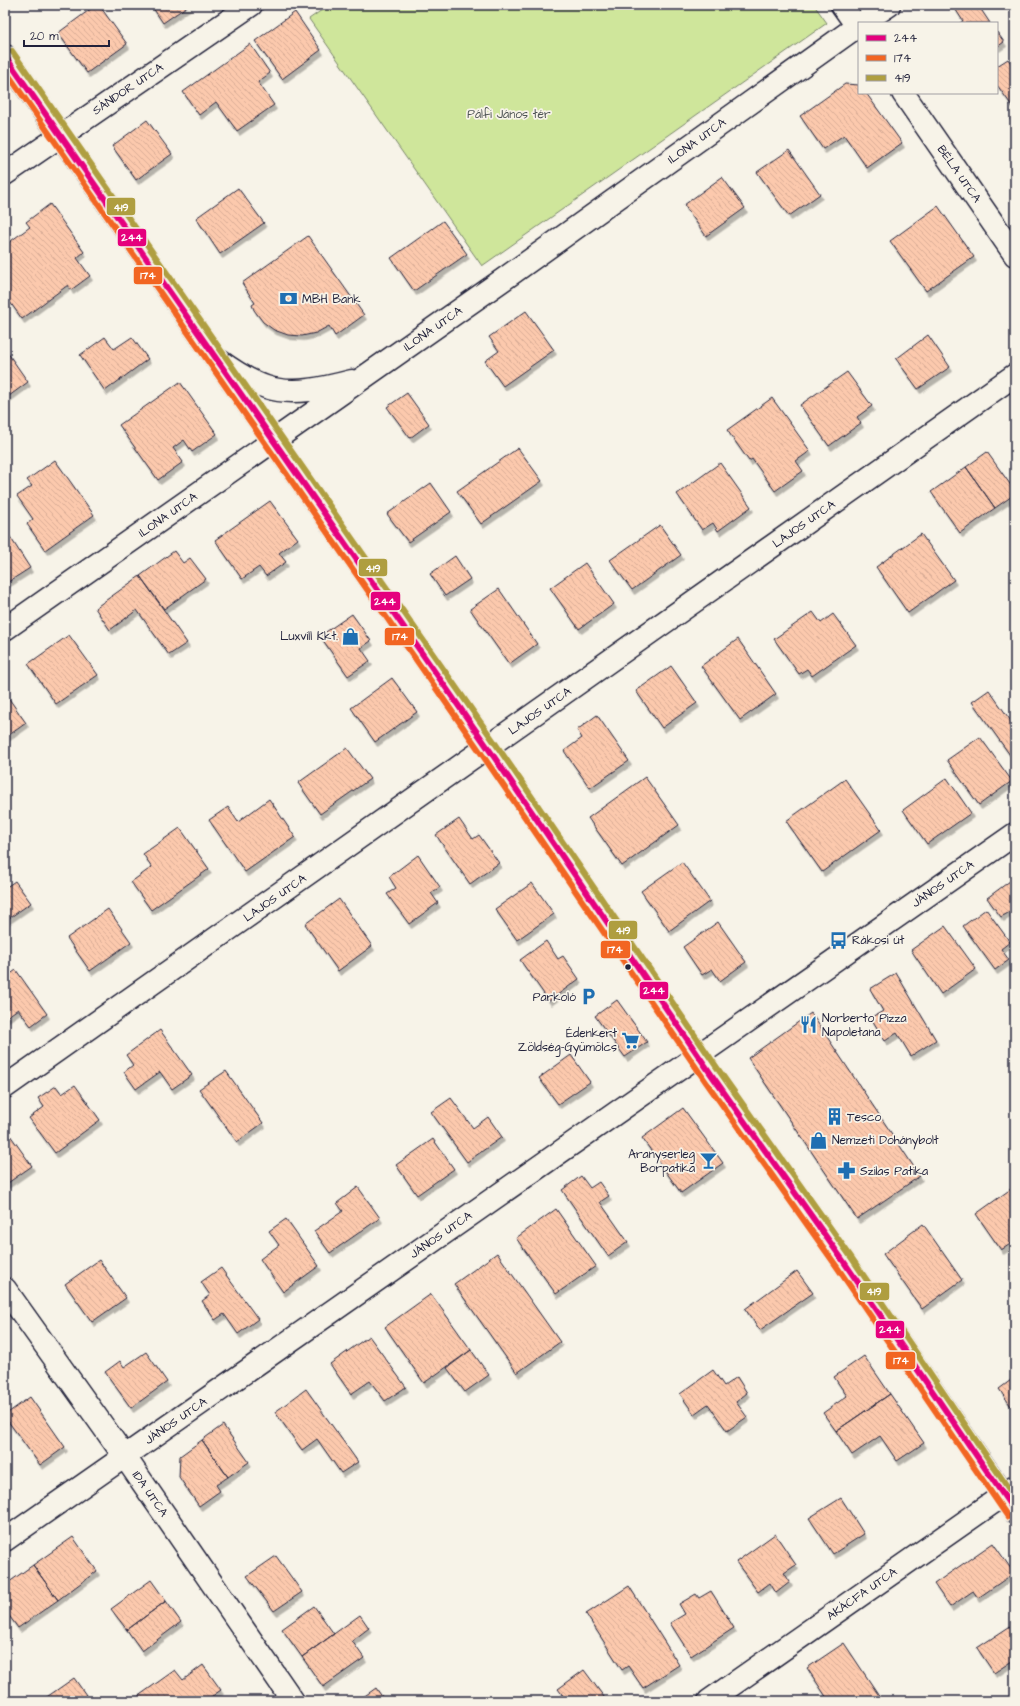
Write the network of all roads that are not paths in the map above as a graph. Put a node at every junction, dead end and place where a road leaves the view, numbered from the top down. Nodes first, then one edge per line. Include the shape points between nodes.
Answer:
1 (251, 5) edge
2 (842, 5) edge
3 (889, 5) edge
4 (865, 22) edge
5 (858, 25) edge
6 (858, 27) edge
7 (5, 56) edge
8 (904, 94) edge
9 (60, 135) junction
10 (5, 174) edge
11 (1015, 255) edge
12 (214, 357) junction
13 (1015, 375) edge
14 (363, 379) junction
15 (274, 442) junction
16 (5, 629) edge
17 (488, 748) junction
18 (1015, 834) edge
19 (699, 1056) junction
20 (5, 1087) edge
21 (5, 1289) edge
22 (124, 1457) junction
23 (1011, 1498) edge
24 (5, 1540) edge
25 (293, 1701) edge
26 (709, 1701) edge

1 - 9 street, SÁNDOR UTCA
2 - 5 street
3 - 4 street, ILONA UTCA
6 - 14 street, ILONA UTCA
7 - 9 street
8 - 11 street, BÉLA UTCA
9 - 10 street, SÁNDOR UTCA
9 - 12 street
12 - 14 street via 237,373 266,387 294,391
12 - 15 street
13 - 17 street, LAJOS UTCA
14 - 15 street, ILONA UTCA
15 - 16 street, ILONA UTCA
15 - 17 street
17 - 19 street
17 - 20 street, LAJOS UTCA
18 - 19 street, JÁNOS UTCA
19 - 22 street, JÁNOS UTCA
19 - 23 street
21 - 22 street, IDA UTCA
22 - 24 street, JÁNOS UTCA
22 - 25 street, IDA UTCA
23 - 26 street, AKÁCFA UTCA

